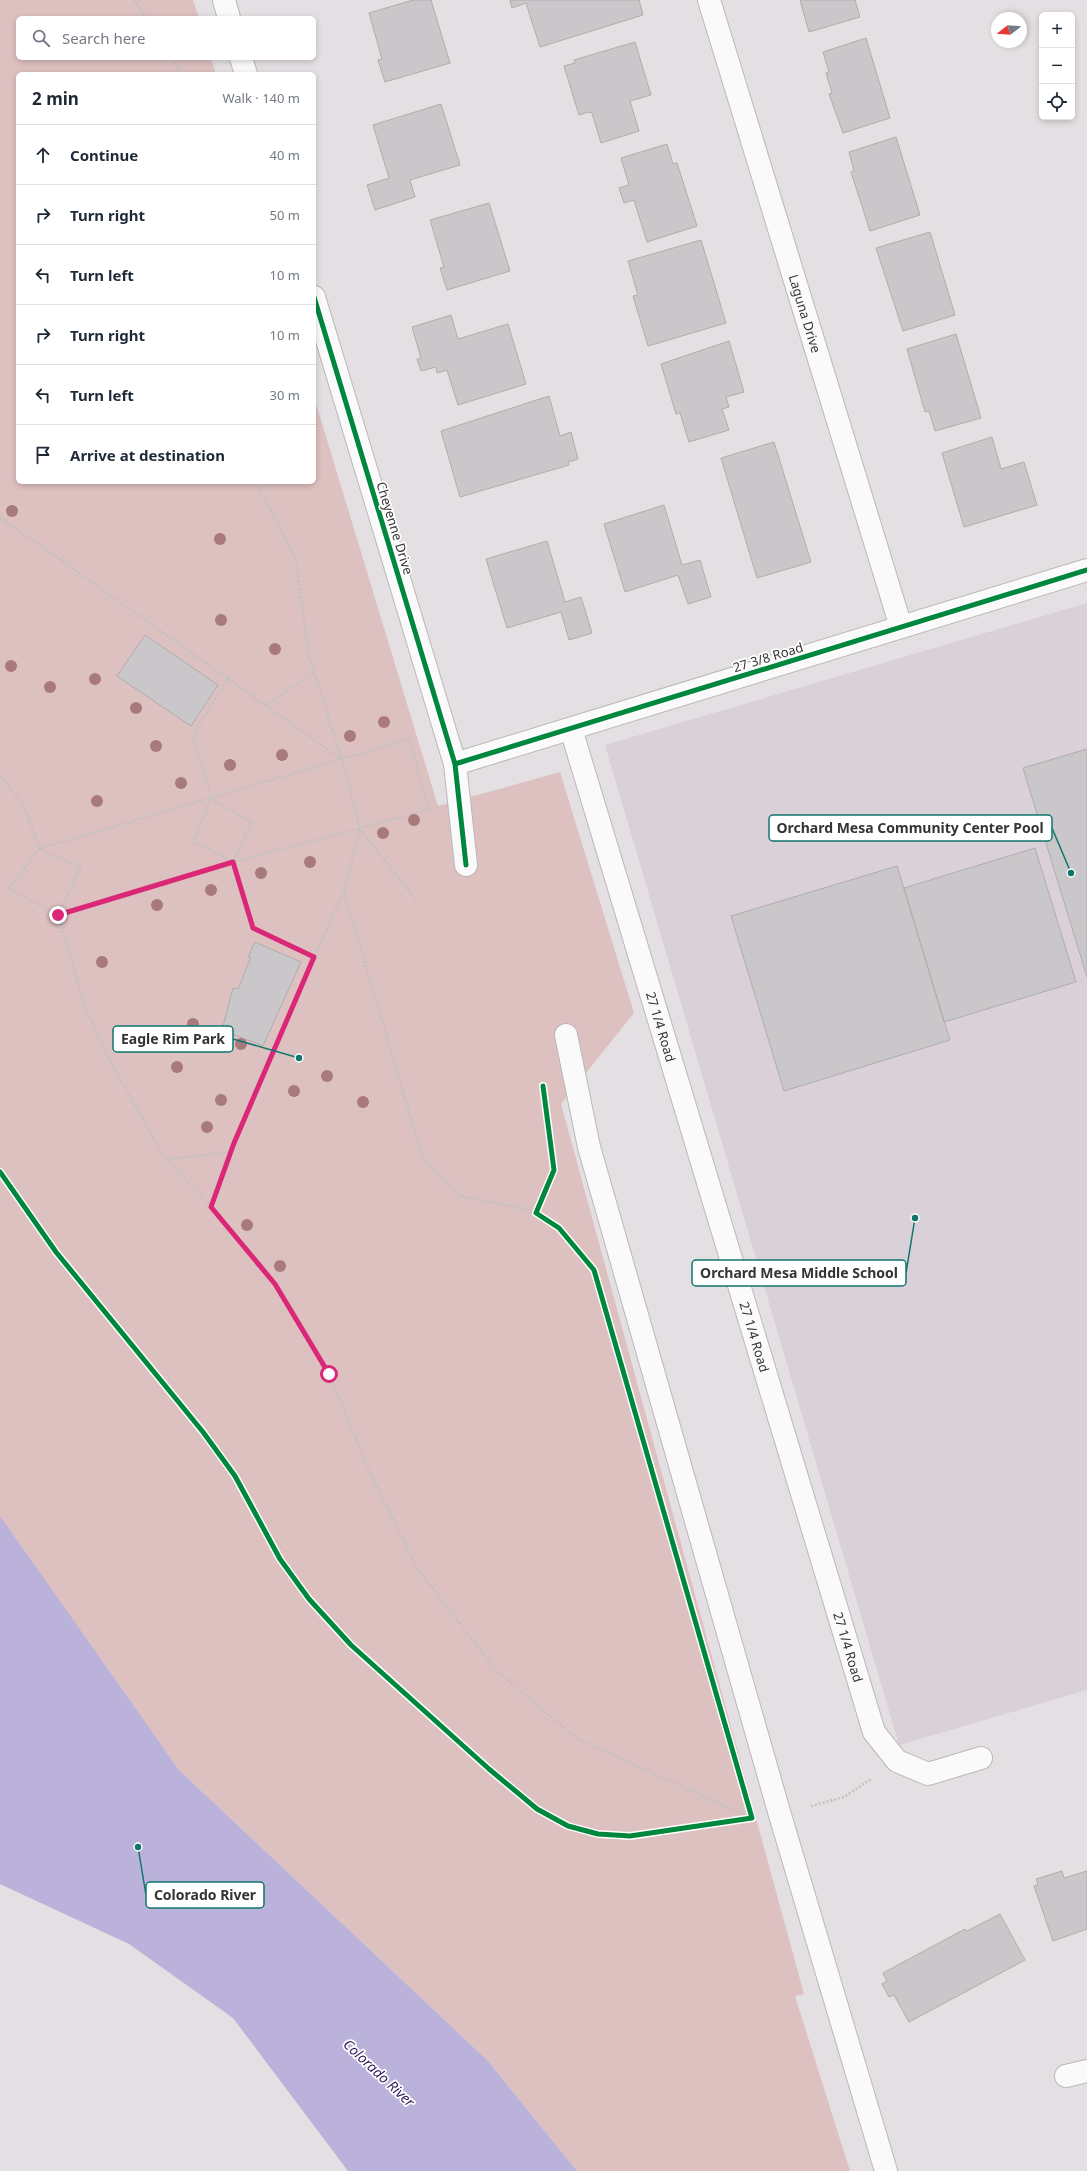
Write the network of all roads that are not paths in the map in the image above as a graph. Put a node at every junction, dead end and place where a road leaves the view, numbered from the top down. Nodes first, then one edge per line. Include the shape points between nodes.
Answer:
1 (224, 0) edge
2 (709, 0) edge
3 (228, 16) edge
4 (242, 60) edge
5 (245, 72) edge
6 (316, 304) edge
7 (1087, 570) edge
8 (901, 627) junction
9 (571, 729) junction
10 (456, 764) junction
11 (466, 865) dead end
12 (566, 1034) dead end
13 (981, 1758) dead end
14 (1087, 2071) edge
15 (1066, 2076) dead end
16 (886, 2171) edge

1 - 3 street
2 - 8 street, Laguna Drive
4 - 5 street
6 - 10 street, Cheyenne Drive
7 - 8 street, 27 3/8 Road
8 - 9 street, 27 3/8 Road
9 - 10 street, 27 3/8 Road
9 - 13 street, 27 1/4 Road via 874,1732 897,1761 928,1774
10 - 11 street, Cheyenne Drive
12 - 16 street via 589,1147 780,1815
14 - 15 street

